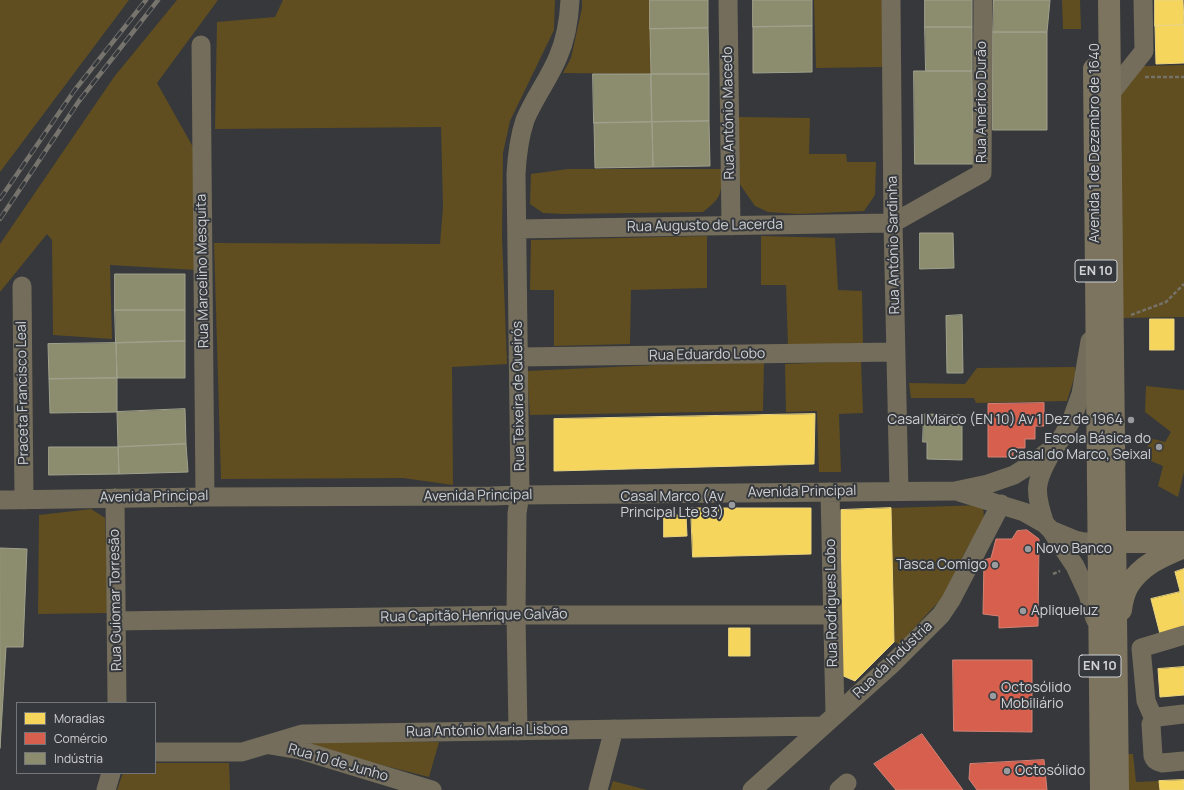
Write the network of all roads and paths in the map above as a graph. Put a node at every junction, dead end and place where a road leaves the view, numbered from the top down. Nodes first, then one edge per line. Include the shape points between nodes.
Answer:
1 (570, 0) edge
2 (728, 0) edge
3 (891, 0) edge
4 (982, 0) edge
5 (1094, 0) edge
6 (1109, 0) edge
7 (1143, 0) edge
8 (201, 45) dead end
9 (1184, 77) edge
10 (1116, 86) junction
11 (893, 223) junction
12 (731, 226) junction
13 (517, 229) junction
14 (1184, 284) edge
15 (22, 286) dead end
16 (1104, 316) junction
17 (896, 352) junction
18 (518, 357) junction
19 (1056, 446) junction
20 (899, 491) junction
21 (955, 491) junction
22 (830, 492) junction
23 (520, 495) junction
24 (205, 497) junction
25 (115, 498) junction
26 (0, 500) edge
27 (24, 500) junction
28 (1000, 504) junction
29 (1048, 527) junction
30 (1107, 542) junction
31 (1184, 542) edge
32 (1184, 547) edge
33 (516, 615) junction
34 (832, 615) junction
35 (116, 621) junction
36 (1108, 634) junction
37 (1184, 635) edge
38 (117, 702) edge
39 (1184, 714) edge
40 (1154, 719) junction
41 (829, 720) junction
42 (614, 729) junction
43 (518, 731) junction
44 (267, 744) junction
45 (156, 752) edge
46 (1184, 761) edge
47 (111, 774) edge
48 (106, 790) edge
49 (432, 790) edge
50 (598, 790) edge
51 (752, 790) edge
52 (1101, 790) edge
53 (1118, 790) edge

1 - 13 street, Rua Teixeira de Queirós via 563,44 530,109 519,142 516,174
2 - 12 street, Rua António Macedo
3 - 11 street, Rua António Sardinha
4 - 11 street, Rua Américo Durão via 982,173
5 - 16 main road, Avenida 1 de Dezembro de 1640 / EN 10
6 - 10 main road, Avenida 1 de Dezembro de 1640 / EN 10
7 - 10 street, Avenida 1 de Dezembro de 1640 via 1144,51
8 - 24 street, Rua Marcelino Mesquita
9 - 10 path
10 - 16 main road, Avenida 1 de Dezembro de 1640 / EN 10
11 - 12 street, Rua Augusto de Lacerda
11 - 17 street, Rua António Sardinha
12 - 13 street, Rua Augusto de Lacerda
13 - 18 street, Rua Teixeira de Queirós
14 - 16 path via 1166,302
15 - 27 street, Praceta Francisco Leal
16 - 19 street, Avenida Principal via 1072,419
16 - 30 main road, Avenida 1 de Dezembro de 1640 / EN 10
17 - 18 street, Rua Eduardo Lobo
17 - 20 street, Rua António Sardinha
18 - 23 street, Rua Teixeira de Queirós
19 - 21 street, Avenida Principal via 1014,475
19 - 29 street, Avenida Principal via 1038,480 1038,505
20 - 21 street, Avenida Principal
20 - 22 street, Avenida Principal
21 - 28 street, Avenida Principal
22 - 23 street, Avenida Principal
22 - 34 street, Rua Rodrigues Lobo
23 - 24 street, Avenida Principal
23 - 33 street, Rua Teixeira de Queirós via 516,513
24 - 25 street, Avenida Principal
25 - 27 street, Avenida Principal
25 - 35 street, Rua Guiomar Torresão
26 - 27 street, Avenida Principal
28 - 29 street, Avenida Principal via 1024,512
28 - 41 street, Rua da Indústria via 951,600 940,615 891,665
29 - 30 street, Avenida Principal via 1075,540
29 - 36 street, Avenida Principal via 1079,573
30 - 31 main road
30 - 36 main road, Avenida 1 de Dezembro de 1640 / EN 10
32 - 36 main road via 1154,560 1140,571 1127,587
33 - 34 street, Rua Capitão Henrique Galvão
33 - 35 street, Rua Capitão Henrique Galvão
33 - 43 street, Rua Teixeira de Queirós
34 - 41 street, Rua Rodrigues Lobo
35 - 38 street, Rua Guiomar Torresão
36 - 52 main road, Avenida 1 de Dezembro de 1640 / EN 10
36 - 53 main road, Avenida 1 de Dezembro de 1640 / EN 10
37 - 40 street via 1141,648 1146,701
39 - 40 street
40 - 46 street via 1151,724 1155,761
41 - 42 street, Rua António Maria Lisboa
41 - 51 street, Rua da Indústria
42 - 43 street, Rua António Maria Lisboa
42 - 50 street
43 - 44 street, Rua António Maria Lisboa via 302,734
44 - 45 street, Rua António Maria Lisboa via 242,752
44 - 49 street, Rua 10 de Junho via 300,750
47 - 48 street

